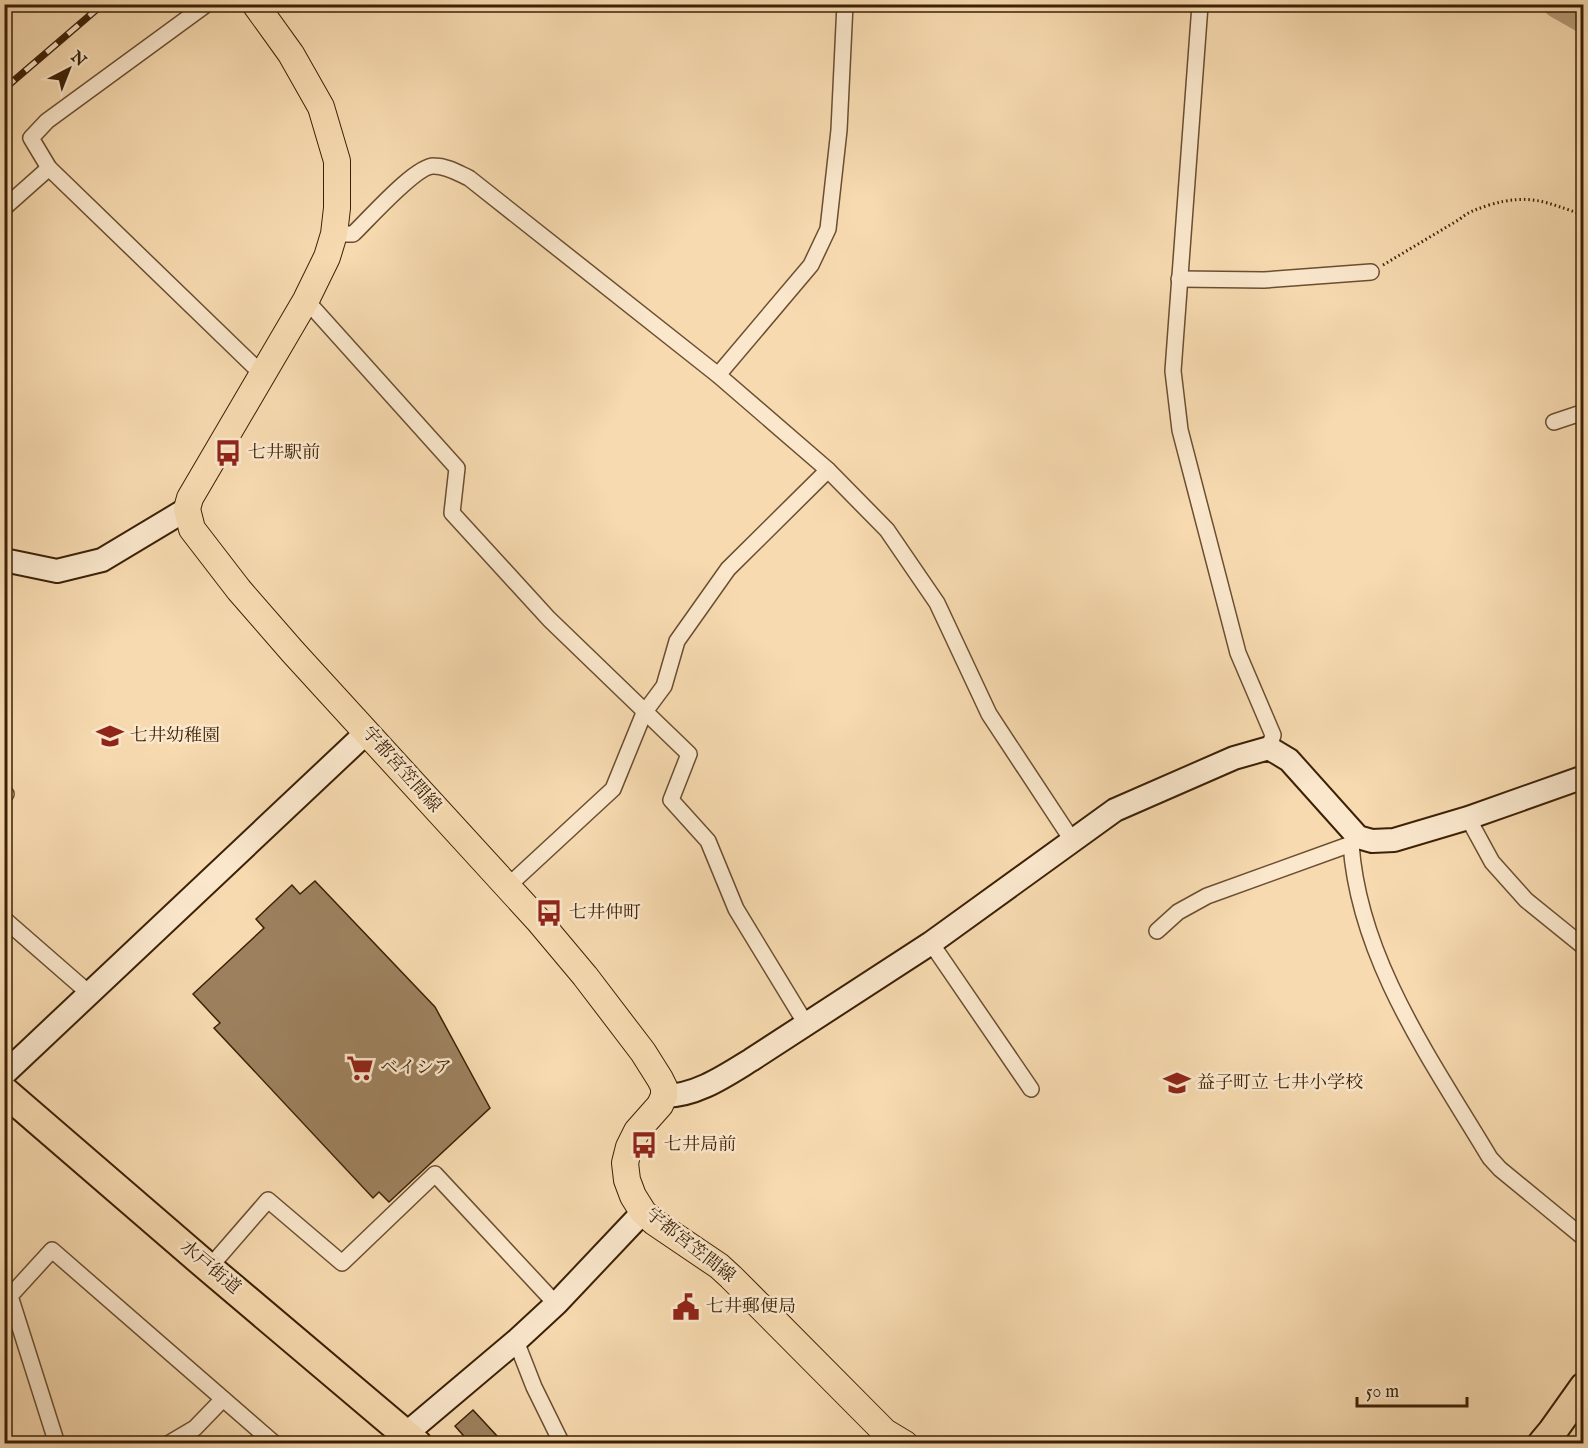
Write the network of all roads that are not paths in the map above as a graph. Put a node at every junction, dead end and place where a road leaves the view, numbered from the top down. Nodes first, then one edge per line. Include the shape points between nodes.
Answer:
1 (207, 4) edge
2 (255, 4) edge
3 (845, 4) edge
4 (1196, 4) edge
5 (49, 168) junction
6 (4, 207) edge
7 (334, 234) junction
8 (1371, 272) road end
9 (1179, 279) junction
10 (306, 300) junction
11 (262, 374) junction
12 (718, 375) junction
13 (1584, 412) edge
14 (1554, 422) dead end
15 (828, 470) junction
16 (187, 509) junction
17 (4, 560) edge
18 (644, 713) junction
19 (367, 732) junction
20 (1269, 748) junction
21 (1584, 777) edge
22 (1468, 818) junction
23 (1072, 840) junction
24 (1355, 840) junction
25 (507, 887) junction
26 (4, 919) edge
27 (1157, 931) dead end
28 (931, 943) junction
29 (1584, 947) edge
30 (90, 994) junction
31 (806, 1024) junction
32 (4, 1074) edge
33 (1030, 1089) dead end
34 (4, 1091) edge
35 (664, 1096) junction
36 (644, 1212) junction
37 (1584, 1238) edge
38 (209, 1268) junction
39 (556, 1304) junction
40 (516, 1341) junction
41 (1584, 1387) edge
42 (223, 1399) junction
43 (406, 1440) edge
44 (57, 1443) edge
45 (168, 1443) edge
46 (275, 1443) edge
47 (562, 1443) edge
48 (905, 1443) edge
49 (1542, 1443) edge

1 - 5 street via 47,121 31,138
2 - 7 main road via 291,54 321,107 337,161
3 - 12 street via 839,130 828,229 811,265
4 - 9 street via 1200,5
5 - 6 street
5 - 11 street
7 - 10 main road
7 - 12 street via 353,234 413,175 432,165 449,169 470,178
8 - 9 street via 1264,280
9 - 20 street via 1173,371 1180,430 1238,653 1273,735
10 - 11 main road
10 - 18 street via 457,468 452,513 549,619
11 - 16 main road via 196,484
12 - 15 street
13 - 14 street
15 - 18 street via 728,569 677,641 664,686
15 - 23 street via 886,530 937,603 989,714
16 - 17 street via 102,560 57,571
16 - 19 main road, 宇都宮笠間線 via 192,529 239,590
18 - 25 street via 613,789
18 - 31 street via 688,754 671,800 708,841 736,909
19 - 25 main road, 宇都宮笠間線
19 - 30 street
20 - 23 street via 1234,758 1115,810
20 - 24 street via 1289,760
21 - 22 street
22 - 24 street via 1394,840
22 - 29 street via 1492,862 1526,900
23 - 28 street
24 - 27 street via 1207,896 1178,912
24 - 37 street via 1358,891 1376,950 1404,1015 1490,1158
25 - 35 main road, 宇都宮笠間線 via 585,976 643,1052 660,1079
26 - 30 street
28 - 31 street
28 - 33 street
30 - 32 street
31 - 35 street via 710,1084 681,1095
34 - 38 highway, 水戸街道
35 - 36 main road, 宇都宮笠間線 via 637,1131 625,1163 633,1196
36 - 39 street
36 - 48 main road, 宇都宮笠間線 via 719,1266 885,1432
38 - 39 street via 268,1200 342,1263 435,1174
38 - 43 highway, 水戸街道
39 - 40 street
40 - 43 street
40 - 47 street
41 - 49 highway
42 - 44 street via 52,1250 10,1296
42 - 45 street via 195,1428
42 - 46 street

